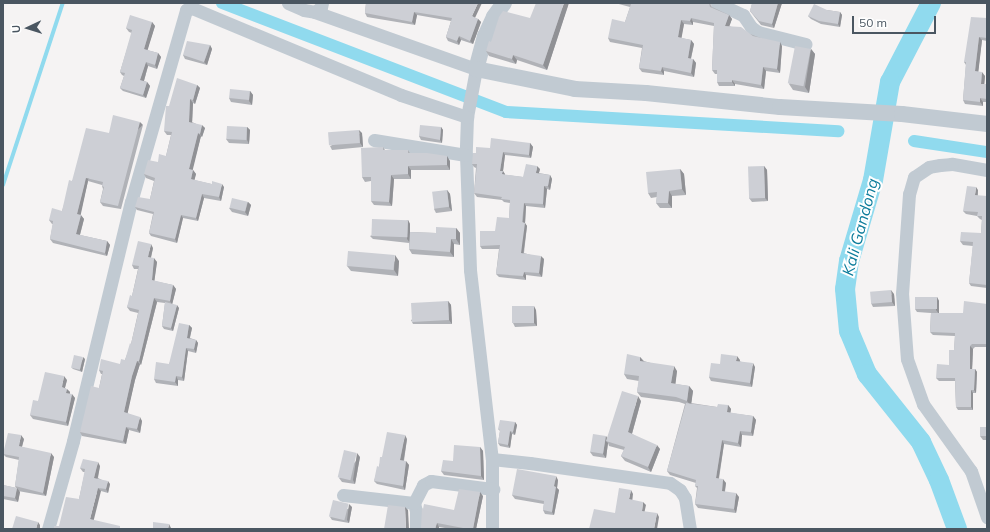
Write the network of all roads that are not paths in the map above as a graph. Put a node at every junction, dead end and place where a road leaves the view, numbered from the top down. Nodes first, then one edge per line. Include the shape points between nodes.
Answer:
1 (288, 3) edge
2 (504, 3) edge
3 (717, 3) edge
4 (319, 8) edge
5 (805, 44) dead end
6 (475, 75) junction
7 (468, 112) junction
8 (987, 124) edge
9 (374, 140) dead end
10 (466, 155) junction
11 (987, 170) edge
12 (492, 459) junction
13 (493, 489) junction
14 (344, 495) dead end
15 (414, 503) junction
16 (987, 517) edge
17 (48, 529) edge
18 (416, 529) edge
19 (492, 529) edge
20 (690, 529) edge

1 - 4 street via 304,10
2 - 6 street via 485,36
3 - 5 street via 743,14 751,27 758,32
4 - 6 street
6 - 7 street
6 - 8 street via 575,89 646,93 780,108 902,114
7 - 10 street
7 - 17 street via 362,79 192,8 186,10 131,202 73,441
9 - 10 street
10 - 12 street via 470,270
11 - 16 street via 952,164 940,165 929,167 914,177 909,194 902,293 907,359 923,404 971,471
12 - 13 street
12 - 20 street via 670,483 686,498
13 - 15 street via 431,481 422,485
13 - 19 street
14 - 15 street
15 - 18 street

